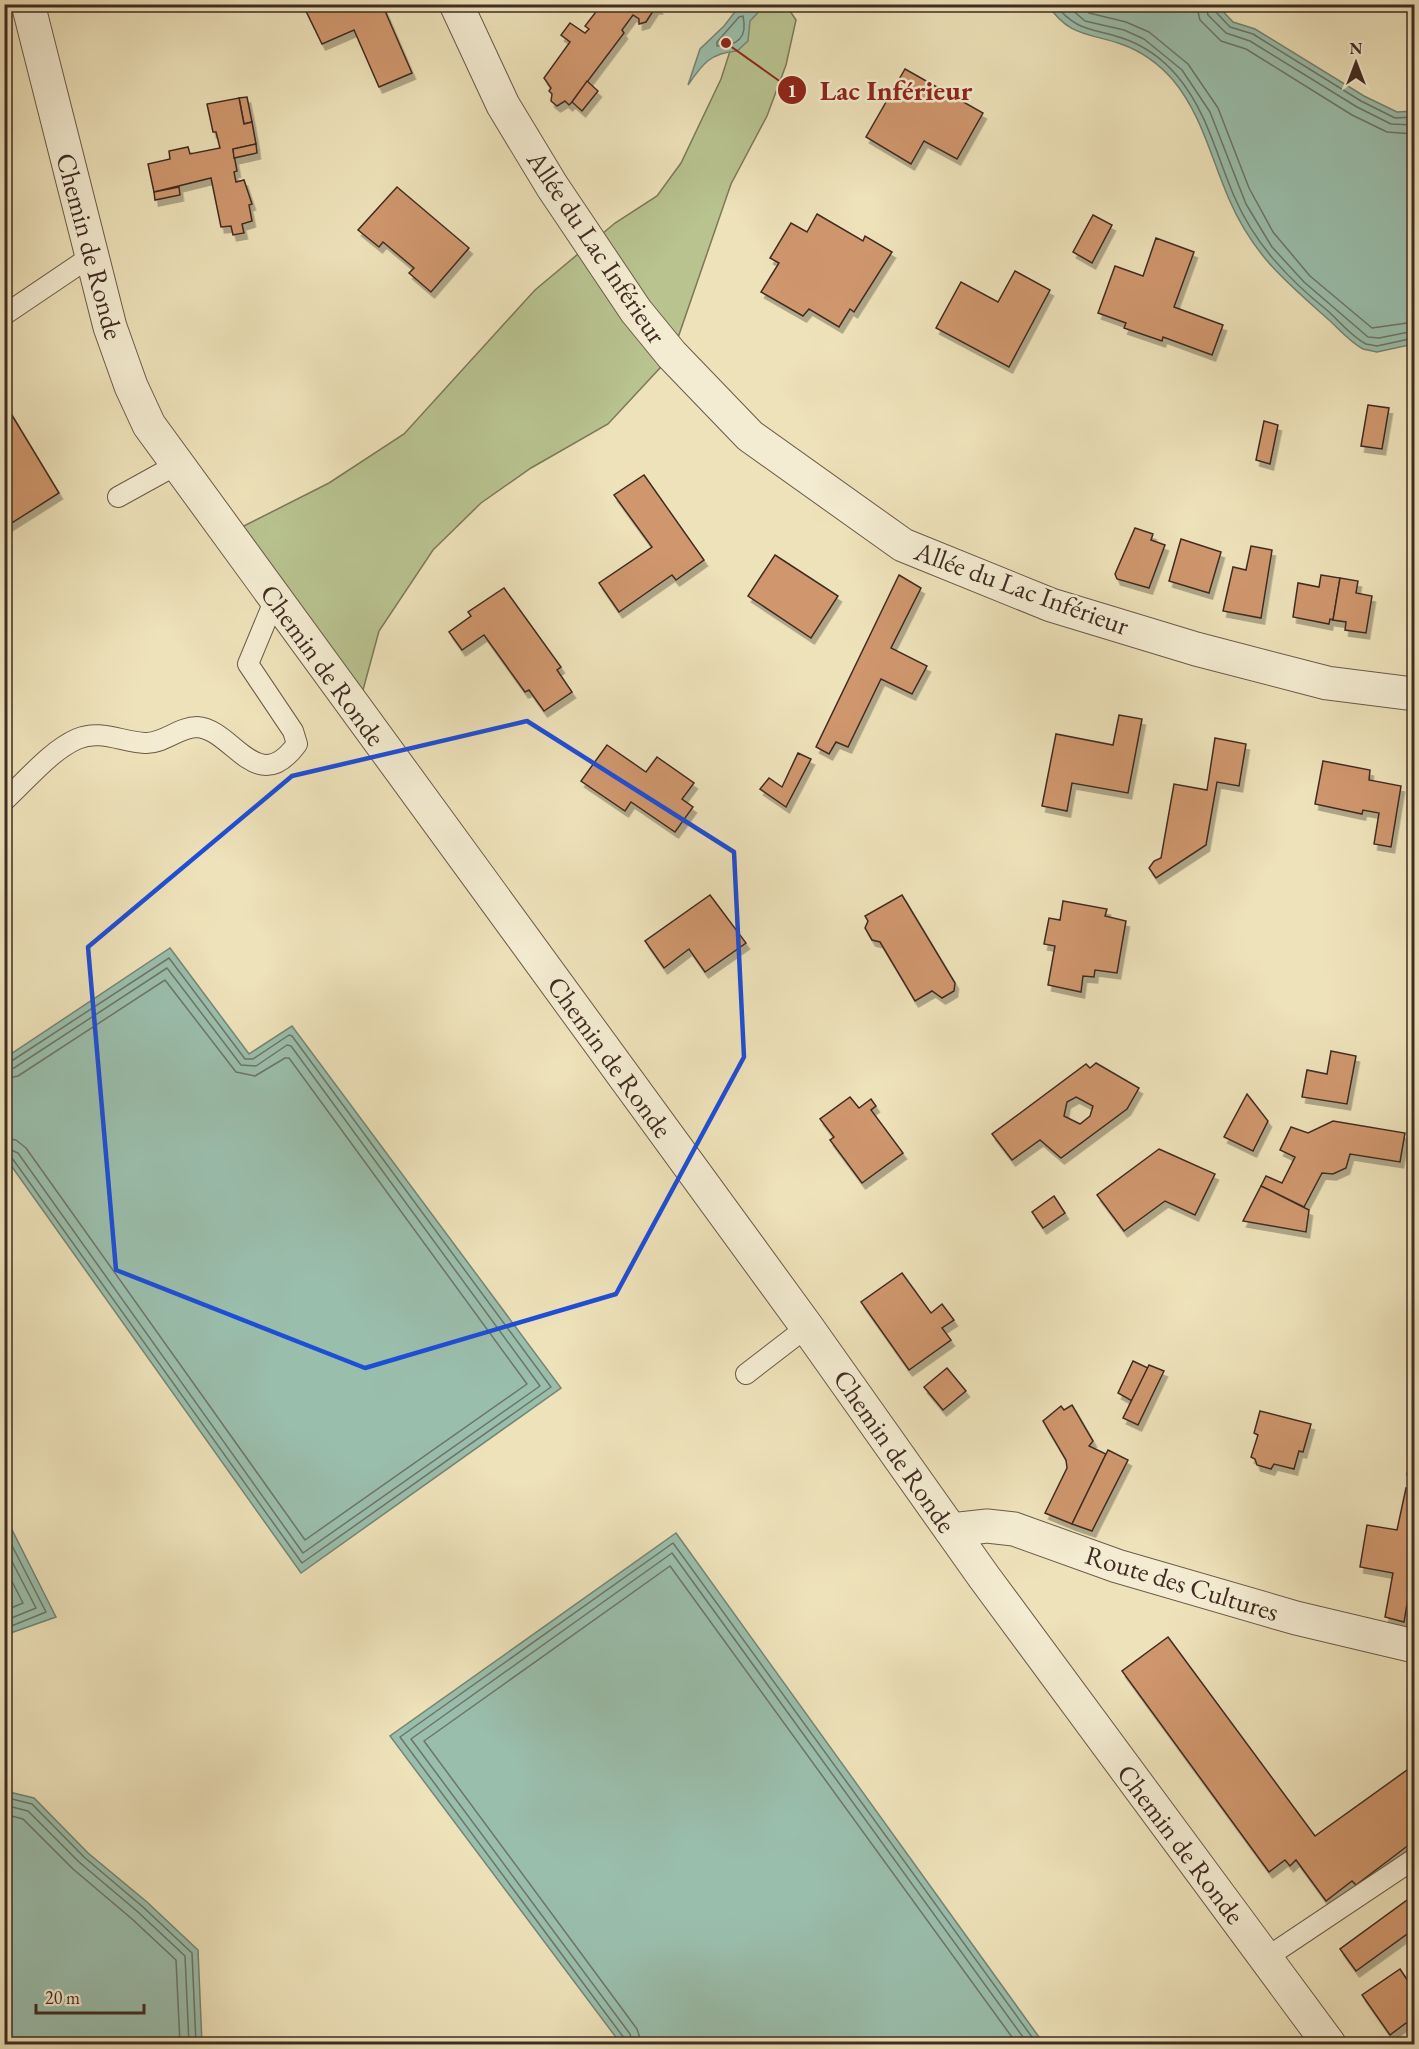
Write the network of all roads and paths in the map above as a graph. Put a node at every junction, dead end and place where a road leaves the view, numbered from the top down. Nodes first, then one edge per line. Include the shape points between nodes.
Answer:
1 (28, 4) edge
2 (456, 4) edge
3 (90, 257) junction
4 (4, 315) edge
5 (176, 465) junction
6 (118, 497) dead end
7 (275, 599) junction
8 (1414, 694) edge
9 (4, 801) edge
10 (807, 1327) junction
11 (746, 1374) dead end
12 (951, 1530) junction
13 (1414, 1646) edge
14 (1414, 1859) edge
15 (1266, 1958) junction
16 (1329, 2044) edge

1 - 3 street, Chemin de Ronde
2 - 8 street, Allée du Lac Inférieur via 503,105 636,311 672,355 759,443 903,545 1051,605 1327,683
3 - 4 lane
3 - 5 street, Chemin de Ronde via 130,386 149,425
5 - 6 lane
5 - 7 street, Chemin de Ronde
7 - 9 lane via 248,664 293,731 297,744 288,756 270,765 254,762 196,727 146,743 99,734 77,739 59,751
7 - 10 street, Chemin de Ronde
10 - 11 lane
10 - 12 street, Chemin de Ronde
12 - 13 street, Route des Cultures via 987,1526 1014,1529 1128,1569 1296,1618
12 - 15 street, Chemin de Ronde
14 - 15 lane
15 - 16 street, Chemin de Ronde

